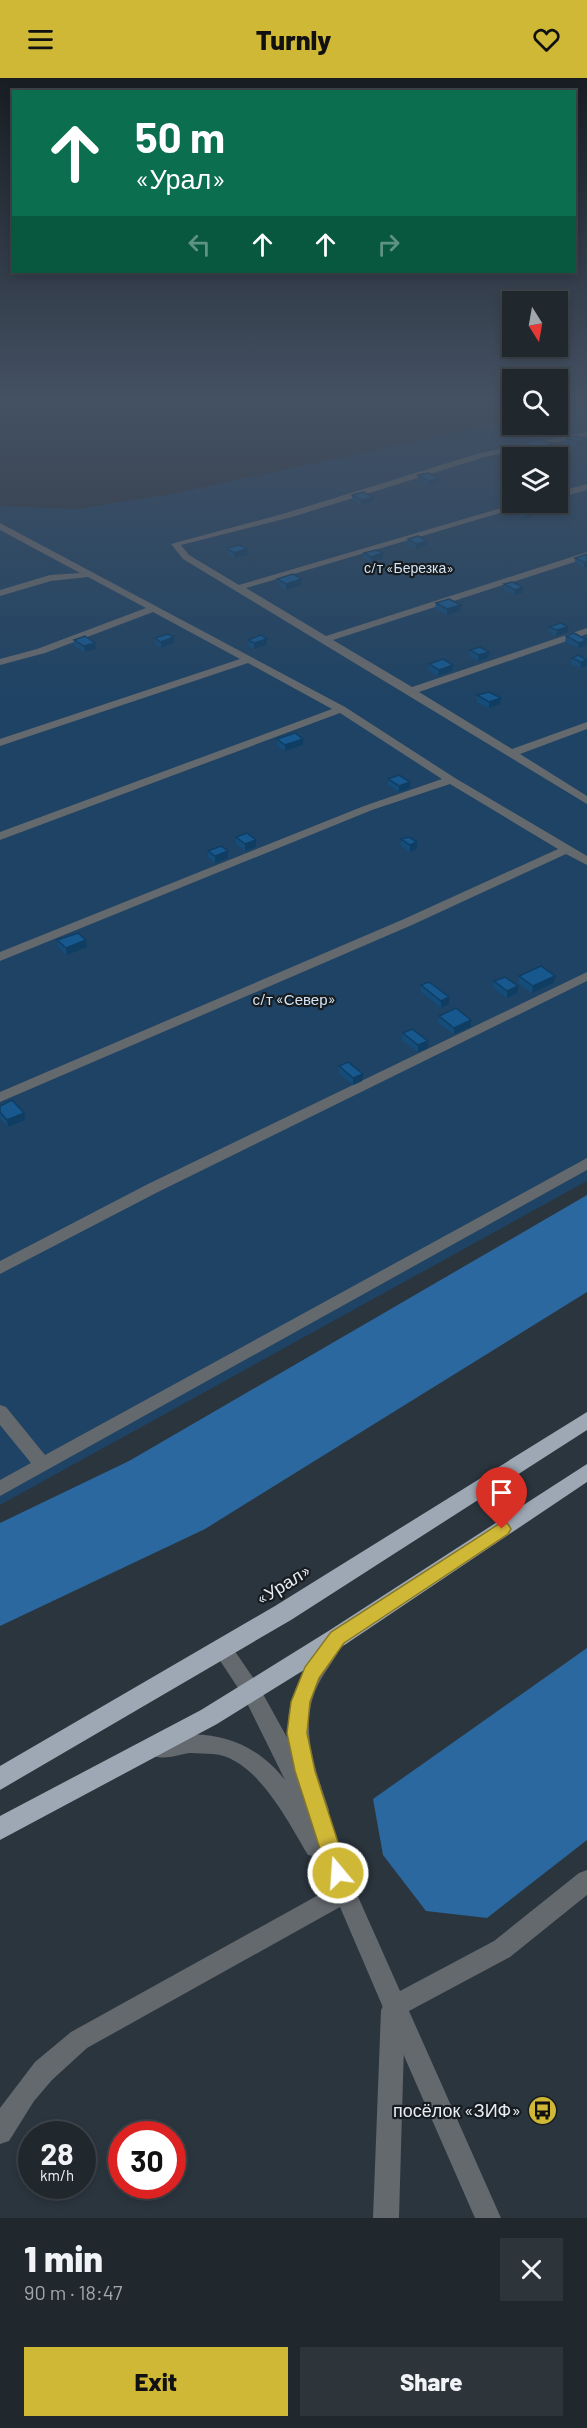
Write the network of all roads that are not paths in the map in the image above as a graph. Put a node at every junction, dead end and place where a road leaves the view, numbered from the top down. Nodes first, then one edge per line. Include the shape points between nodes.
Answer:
1 (348, 497) edge
2 (502, 511) edge
3 (1, 527) edge
4 (587, 555) edge
5 (86, 575) junction
6 (237, 588) junction
7 (0, 593) edge
8 (152, 609) junction
9 (587, 631) edge
10 (323, 640) junction
11 (247, 660) junction
12 (0, 662) edge
13 (411, 691) junction
14 (341, 710) junction
15 (587, 724) edge
16 (0, 743) edge
17 (513, 753) junction
18 (451, 780) junction
19 (587, 801) edge
20 (0, 836) edge
21 (567, 849) junction
22 (587, 861) edge
23 (0, 957) edge
24 (587, 976) edge
25 (0, 1097) edge
26 (587, 1163) edge
27 (0, 1268) edge
28 (0, 1412) edge
29 (587, 1420) edge
30 (44, 1465) junction
31 (587, 1472) edge
32 (0, 1489) edge
33 (338, 1637) junction
34 (223, 1650) junction
35 (251, 1691) junction
36 (135, 1757) junction
37 (0, 1779) edge
38 (0, 1829) edge
39 (587, 1881) edge
40 (344, 1893) junction
41 (393, 2007) junction
42 (0, 2132) edge
43 (386, 2218) edge
44 (488, 2218) edge

1 - 6 street via 175,544 186,557
2 - 6 street
3 - 5 street
4 - 10 street
5 - 7 street via 50,578
5 - 8 street
6 - 10 street
8 - 11 street
8 - 12 street via 41,651
9 - 13 street
10 - 13 street
11 - 14 street
11 - 16 street
13 - 17 street
14 - 18 street
14 - 20 street
15 - 17 street
17 - 19 street
18 - 21 street
18 - 23 street via 368,808
21 - 22 street
21 - 25 street via 397,927
24 - 27 street via 153,1188
26 - 30 street
28 - 30 street
29 - 34 highway, «Урал»
30 - 32 street
31 - 33 highway
33 - 35 highway
33 - 40 street via 305,1689 297,1733 305,1771
34 - 35 street
34 - 37 highway, «Урал»
35 - 36 highway
35 - 40 street via 280,1744
36 - 38 highway
36 - 40 street via 191,1743 226,1748 259,1764 281,1791
39 - 41 street via 502,1949
40 - 41 street
40 - 42 street via 79,2040 50,2062 21,2095
41 - 43 street
41 - 44 street

